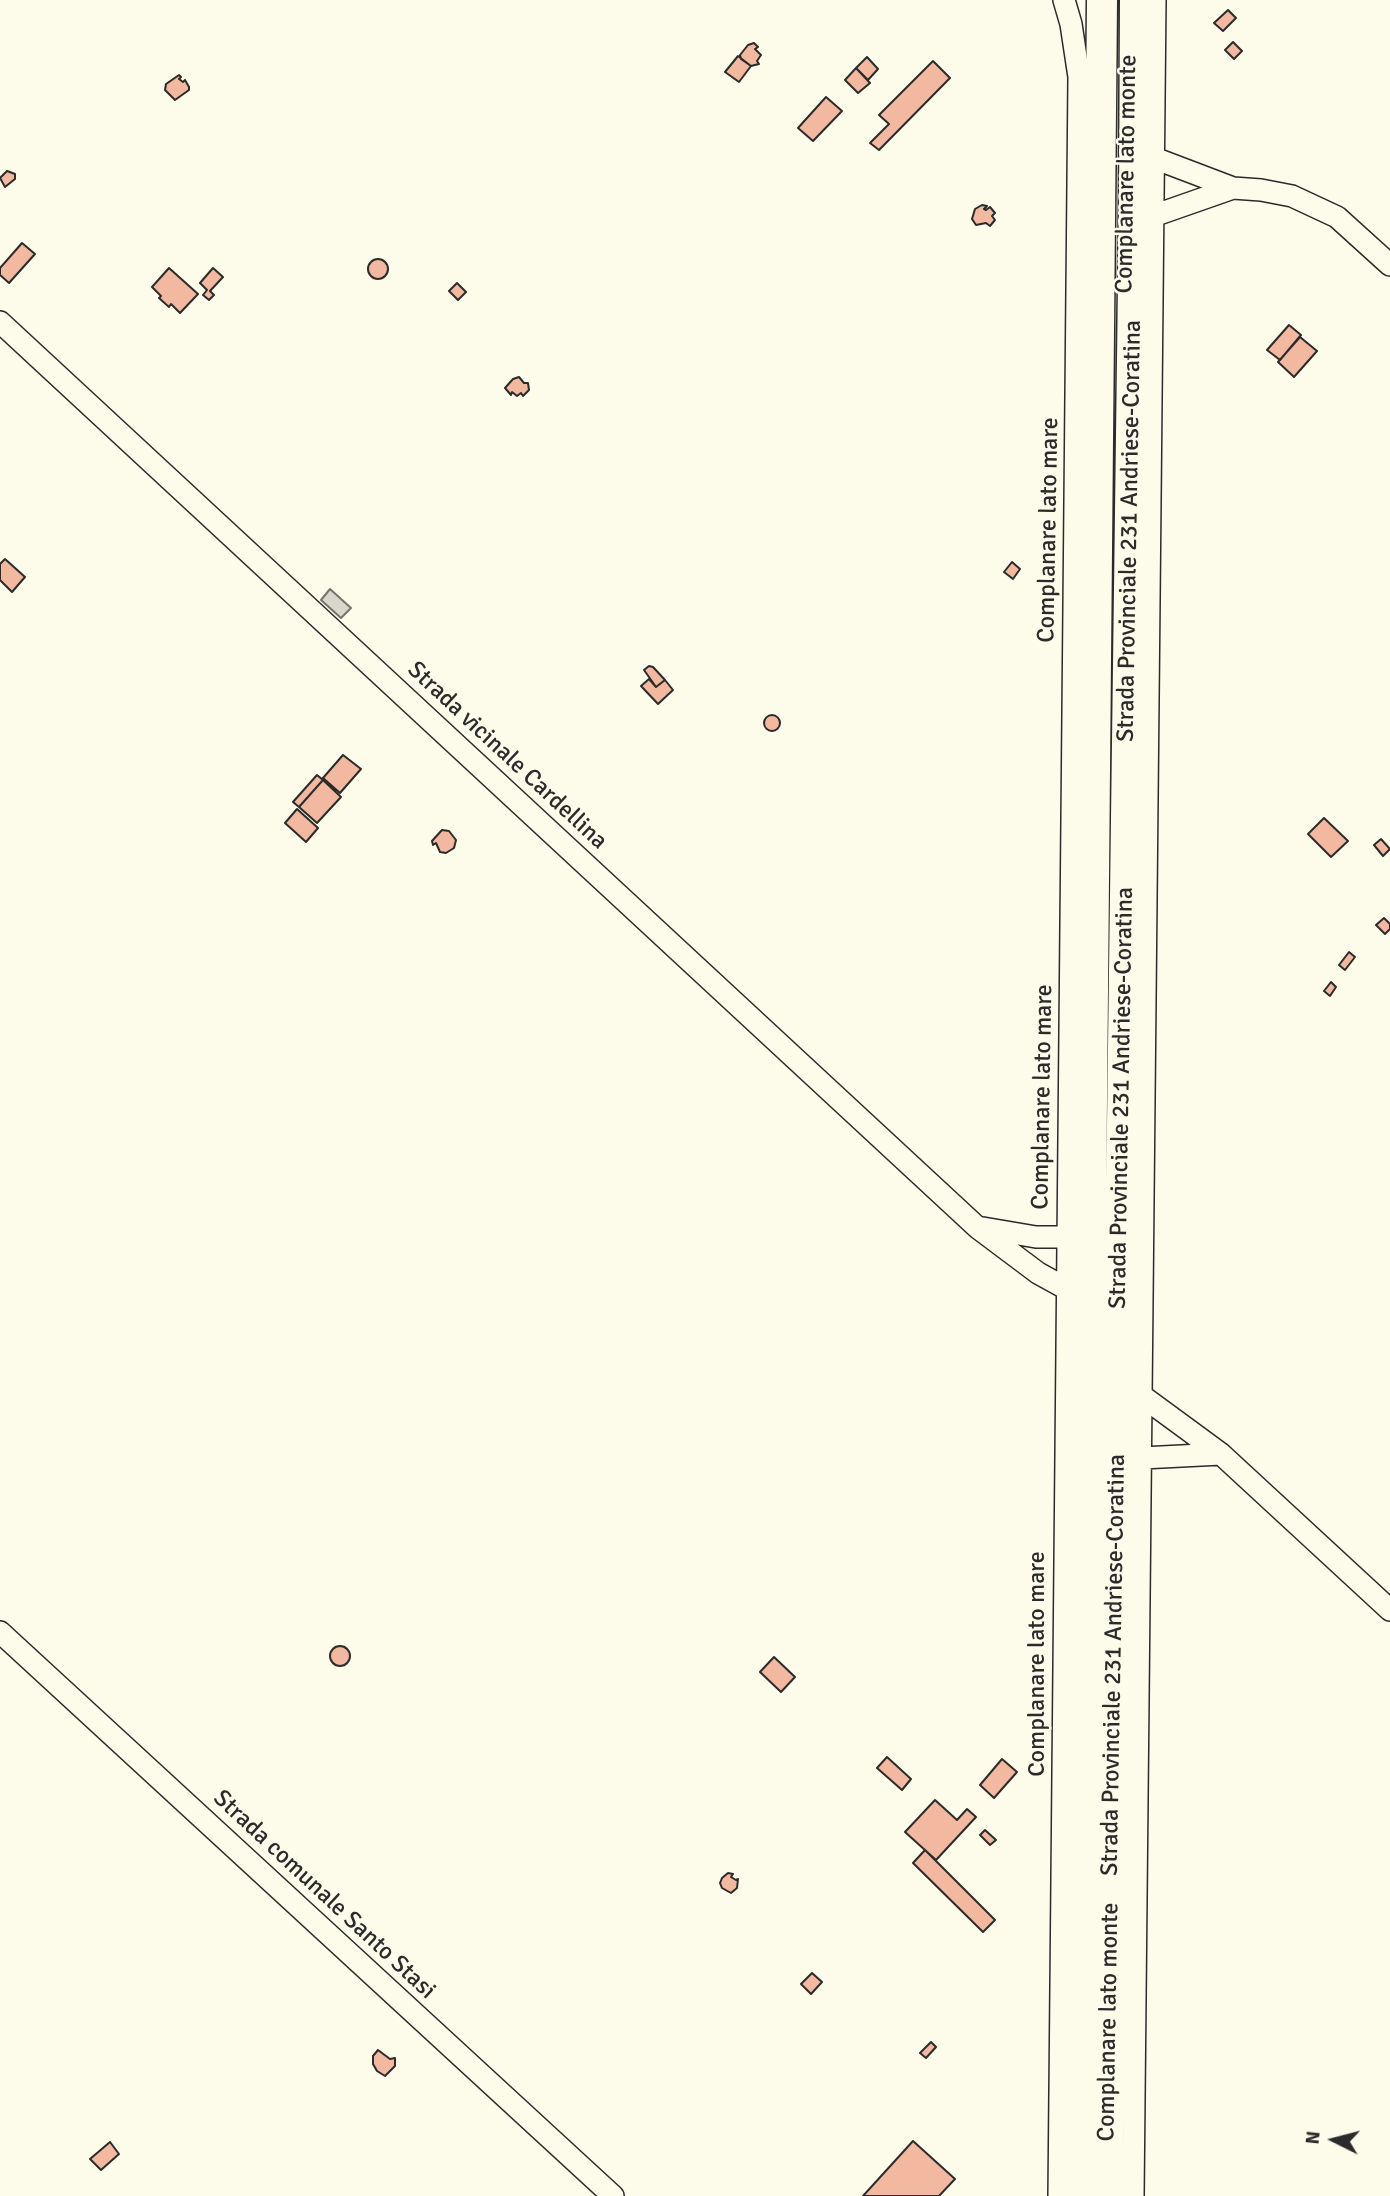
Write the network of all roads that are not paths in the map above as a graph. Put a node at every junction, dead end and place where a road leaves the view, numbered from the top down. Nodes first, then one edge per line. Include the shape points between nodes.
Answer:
1 (1064, 0) edge
2 (1102, 0) edge
3 (1135, 0) edge
4 (1155, 0) edge
5 (1154, 158) junction
6 (1233, 188) junction
7 (1153, 216) junction
8 (1390, 265) edge
9 (0, 322) edge
10 (978, 1227) junction
11 (1068, 1237) junction
12 (1067, 1289) junction
13 (1142, 1396) junction
14 (1221, 1454) junction
15 (1142, 1458) junction
16 (1390, 1610) edge
17 (0, 1632) edge
18 (613, 2196) edge
19 (1059, 2196) edge
20 (1082, 2196) edge
21 (1108, 2196) edge
22 (1133, 2196) edge

1 - 11 street, Complanare lato mare via 1080,77
2 - 20 highway, Strada Provinciale 231 Andriese-Coratina
3 - 21 highway, Strada Provinciale 231 Andriese-Coratina
4 - 5 street, Complanare lato monte
5 - 6 street
5 - 7 street, Complanare lato monte
6 - 7 street
6 - 8 street via 1292,196 1336,217
7 - 13 street, Complanare lato monte
9 - 10 street, Strada vicinale Cardellina
10 - 11 street via 1036,1237
10 - 12 street, Strada vicinale Cardellina
11 - 12 street, Complanare lato mare
12 - 19 street, Complanare lato mare
13 - 14 street
13 - 15 street, Complanare lato monte
14 - 15 street
14 - 16 street
15 - 22 street, Complanare lato monte
17 - 18 street, Strada comunale Santo Stasi

